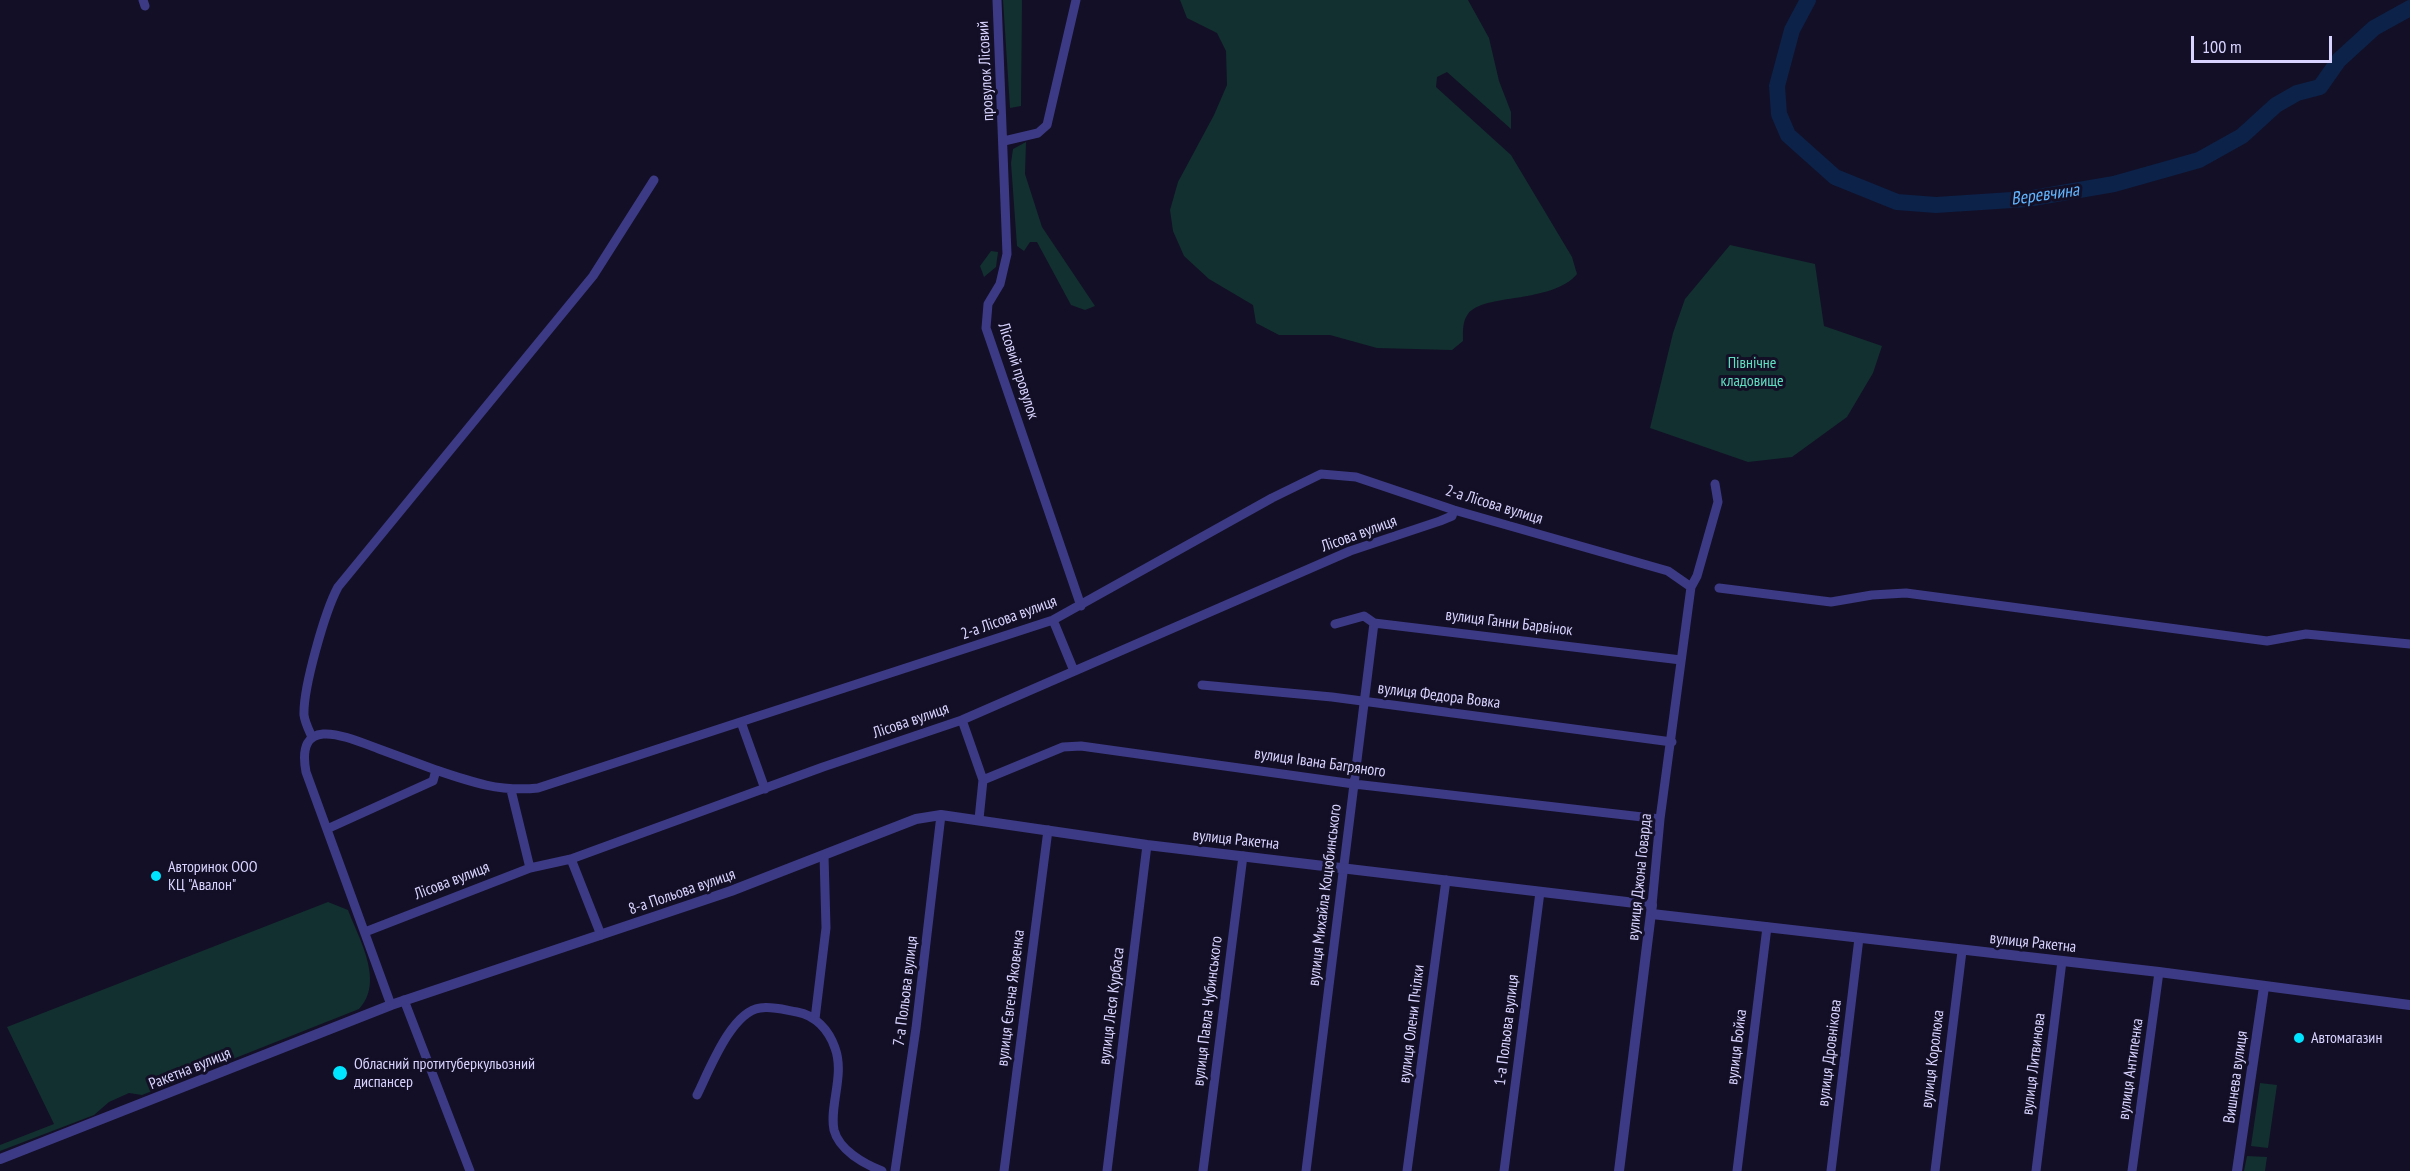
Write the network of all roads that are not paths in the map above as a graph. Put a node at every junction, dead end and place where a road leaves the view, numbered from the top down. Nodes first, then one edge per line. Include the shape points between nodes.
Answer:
1 (997, 0) edge
2 (1076, 0) edge
3 (1004, 141) junction
4 (654, 180) dead end
5 (1715, 484) dead end
6 (1454, 510) junction
7 (1691, 587) junction
8 (1719, 588) dead end
9 (1081, 606) junction
10 (1053, 620) junction
11 (1374, 623) junction
12 (1335, 624) dead end
13 (2410, 644) edge
14 (1681, 660) junction
15 (1074, 671) junction
16 (1202, 685) dead end
17 (1364, 702) junction
18 (962, 720) junction
19 (741, 722) junction
20 (312, 737) junction
21 (1672, 742) junction
22 (436, 770) junction
23 (983, 780) junction
24 (1354, 784) junction
25 (765, 789) junction
26 (511, 790) junction
27 (941, 814) junction
28 (979, 819) junction
29 (1660, 819) junction
30 (327, 829) junction
31 (1048, 830) junction
32 (1147, 845) junction
33 (824, 855) junction
34 (1243, 856) junction
35 (571, 859) junction
36 (530, 868) junction
37 (1343, 868) junction
38 (1446, 880) junction
39 (1540, 892) junction
40 (1652, 910) junction
41 (1767, 927) junction
42 (365, 932) junction
43 (601, 935) junction
44 (1860, 938) junction
45 (1962, 951) junction
46 (2062, 961) junction
47 (2159, 972) junction
48 (2264, 987) junction
49 (404, 1000) junction
50 (391, 1005) junction
51 (2410, 1005) edge
52 (815, 1019) junction
53 (698, 1095) dead end
54 (0, 1159) edge
55 (470, 1171) edge
56 (882, 1171) edge
57 (895, 1171) edge
58 (1004, 1171) edge
59 (1107, 1171) edge
60 (1203, 1171) edge
61 (1306, 1171) edge
62 (1407, 1171) edge
63 (1504, 1171) edge
64 (1619, 1171) edge
65 (1737, 1171) edge
66 (1831, 1171) edge
67 (1935, 1171) edge
68 (2036, 1171) edge
69 (2132, 1171) edge
70 (2237, 1171) edge

1 - 3 street, провулок Лісовий
2 - 3 street via 1047,125 1038,133
3 - 9 street, Лісовий провулок via 1007,254 1000,284 987,304 986,328
4 - 20 street via 593,276 338,587 323,624 306,701 306,724
5 - 7 street, вулиця Джона Говарда via 1718,502
6 - 7 street, 2-а Лісова вулиця via 1668,571
6 - 9 street, 2-а Лісова вулиця via 1356,477 1321,474
6 - 15 street, Лісова вулиця via 1447,519 1350,551
7 - 14 street, вулиця Джона Говарда
8 - 13 street via 1831,602 1906,593 2267,641 2306,634
9 - 10 street, 2-а Лісова вулиця
10 - 15 street
10 - 19 street, 2-а Лісова вулиця
11 - 12 street, вулиця Ганни Барвінок via 1361,616
11 - 14 street, вулиця Ганни Барвінок
11 - 17 street, вулиця Михайла Коцюбинського
14 - 21 street, вулиця Джона Говарда
15 - 18 street, Лісова вулиця
16 - 17 street, вулиця Федора Вовка
17 - 21 street, вулиця Федора Вовка
17 - 24 street, вулиця Михайла Коцюбинського
18 - 23 street
18 - 25 street, Лісова вулиця
19 - 25 street
19 - 26 street, 2-а Лісова вулиця via 538,788
20 - 22 street, 2-а Лісова вулиця via 335,734
20 - 30 street via 304,750 304,765
21 - 29 street, вулиця Джона Говарда
22 - 26 street, 2-а Лісова вулиця via 472,783
22 - 30 street via 433,781
23 - 24 street, вулиця Івана Багряного via 1071,746
23 - 28 street
24 - 29 street, вулиця Івана Багряного
24 - 37 street, вулиця Михайла Коцюбинського
25 - 35 street, Лісова вулиця
26 - 36 street
27 - 28 street, вулиця Ракетна
27 - 33 street, вулиця Ракетна via 916,819
27 - 57 street, 7-а Польова вулиця
28 - 31 street, вулиця Ракетна
29 - 40 street, вулиця Джона Говарда
30 - 42 street
31 - 32 street, вулиця Ракетна
31 - 58 street, вулиця Євгена Яковенка
32 - 34 street, вулиця Ракетна
32 - 59 street, вулиця Леся Курбаса
33 - 43 street, 8-а Польова вулиця
33 - 52 street via 826,928
34 - 37 street, вулиця Ракетна
34 - 60 street, вулиця Павла Чубинського
35 - 36 street, Лісова вулиця
35 - 43 street
36 - 42 street, Лісова вулиця
37 - 38 street, вулиця Ракетна
37 - 61 street, вулиця Михайла Коцюбинського
38 - 39 street, вулиця Ракетна
38 - 62 street, вулиця Олени Пчілки
39 - 40 street, вулиця Ракетна
39 - 63 street, 1-а Польова вулиця
40 - 41 street, вулиця Ракетна
40 - 64 street, вулиця Джона Говарда
41 - 44 street, вулиця Ракетна
41 - 65 street, вулиця Бойка
42 - 50 street
43 - 49 street, 8-а Польова вулиця
44 - 45 street, вулиця Ракетна
44 - 66 street, вулиця Дровнікова
45 - 46 street, вулиця Ракетна
45 - 67 street, вулиця Королюка
46 - 47 street, вулиця Ракетна
46 - 68 street, вулиця Литвинова
47 - 48 street, вулиця Ракетна
47 - 69 street, вулиця Антипенка
48 - 51 street, вулиця Ракетна
48 - 70 street, Вишнева вулиця
49 - 50 street, 8-а Польова вулиця
49 - 55 street
50 - 54 street, Ракетна вулиця
52 - 53 street via 805,1013 770,1007 751,1010 731,1030
52 - 56 street via 835,1048 839,1069 834,1129 838,1139 846,1149

